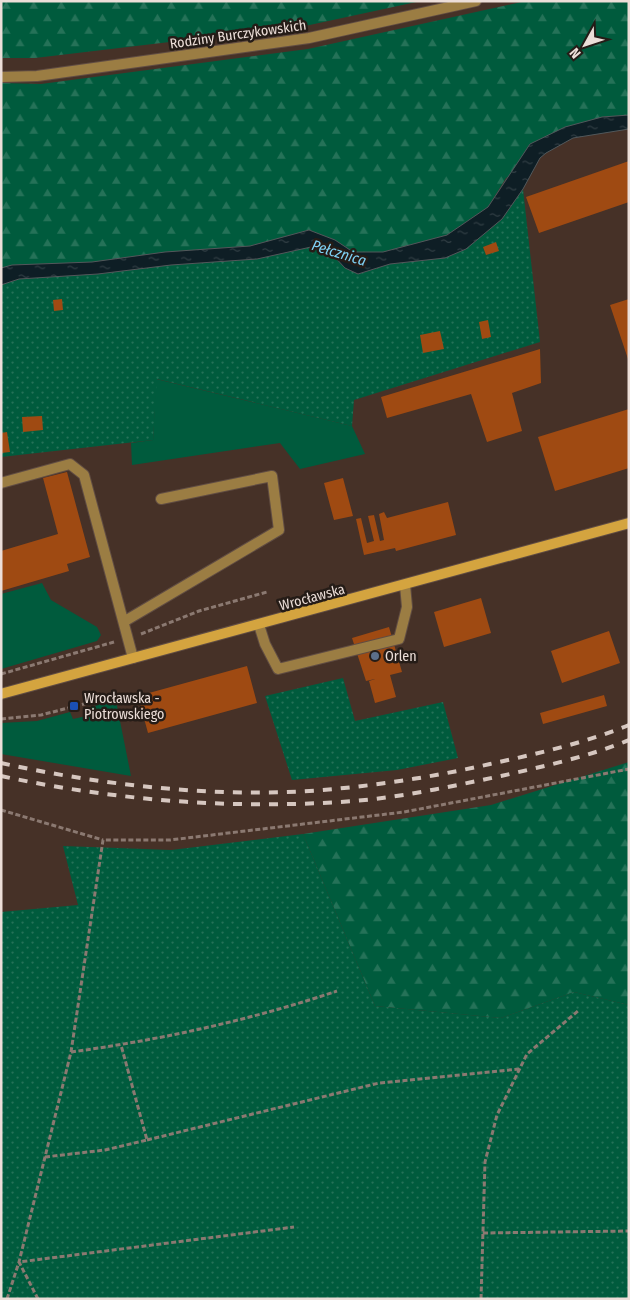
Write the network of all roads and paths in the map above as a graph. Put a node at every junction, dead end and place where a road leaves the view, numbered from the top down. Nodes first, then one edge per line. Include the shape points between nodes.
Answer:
1 (476, 1) edge
2 (1, 76) edge
3 (1, 483) edge
4 (161, 499) dead end
5 (629, 523) edge
6 (405, 585) junction
7 (266, 592) dead end
8 (125, 622) junction
9 (259, 625) junction
10 (128, 638) junction
11 (133, 658) junction
12 (1, 674) edge
13 (1, 694) edge
14 (107, 698) dead end
15 (1, 719) edge
16 (629, 769) edge
17 (1, 810) edge
18 (104, 840) junction
19 (336, 991) dead end
20 (578, 1011) dead end
21 (121, 1046) junction
22 (71, 1052) junction
23 (520, 1069) junction
24 (147, 1140) junction
25 (45, 1157) junction
26 (294, 1228) dead end
27 (629, 1231) edge
28 (483, 1233) junction
29 (20, 1262) junction
30 (7, 1299) edge
31 (38, 1299) edge
32 (480, 1299) edge

1 - 2 street, Rodziny Burczykowskich via 309,38 37,76
3 - 8 street via 70,464 84,475
4 - 8 street via 272,476 280,530
5 - 6 main road, Wrocławska
6 - 9 main road, Wrocławska
6 - 9 street via 408,606 399,639 278,669
7 - 10 path via 199,611
8 - 10 street
9 - 11 main road, Wrocławska
10 - 11 street
10 - 12 path
11 - 13 main road, Wrocławska
14 - 15 path via 42,715
16 - 18 path via 404,812 170,840
17 - 18 path
18 - 22 path
19 - 21 path via 284,1009
20 - 23 path via 527,1054
21 - 22 path
21 - 24 path
22 - 25 path
23 - 24 path via 379,1083
23 - 28 path via 497,1115 485,1162
24 - 25 path via 106,1150
25 - 29 path
26 - 29 path
27 - 28 path
28 - 32 path
29 - 30 path
29 - 31 path

